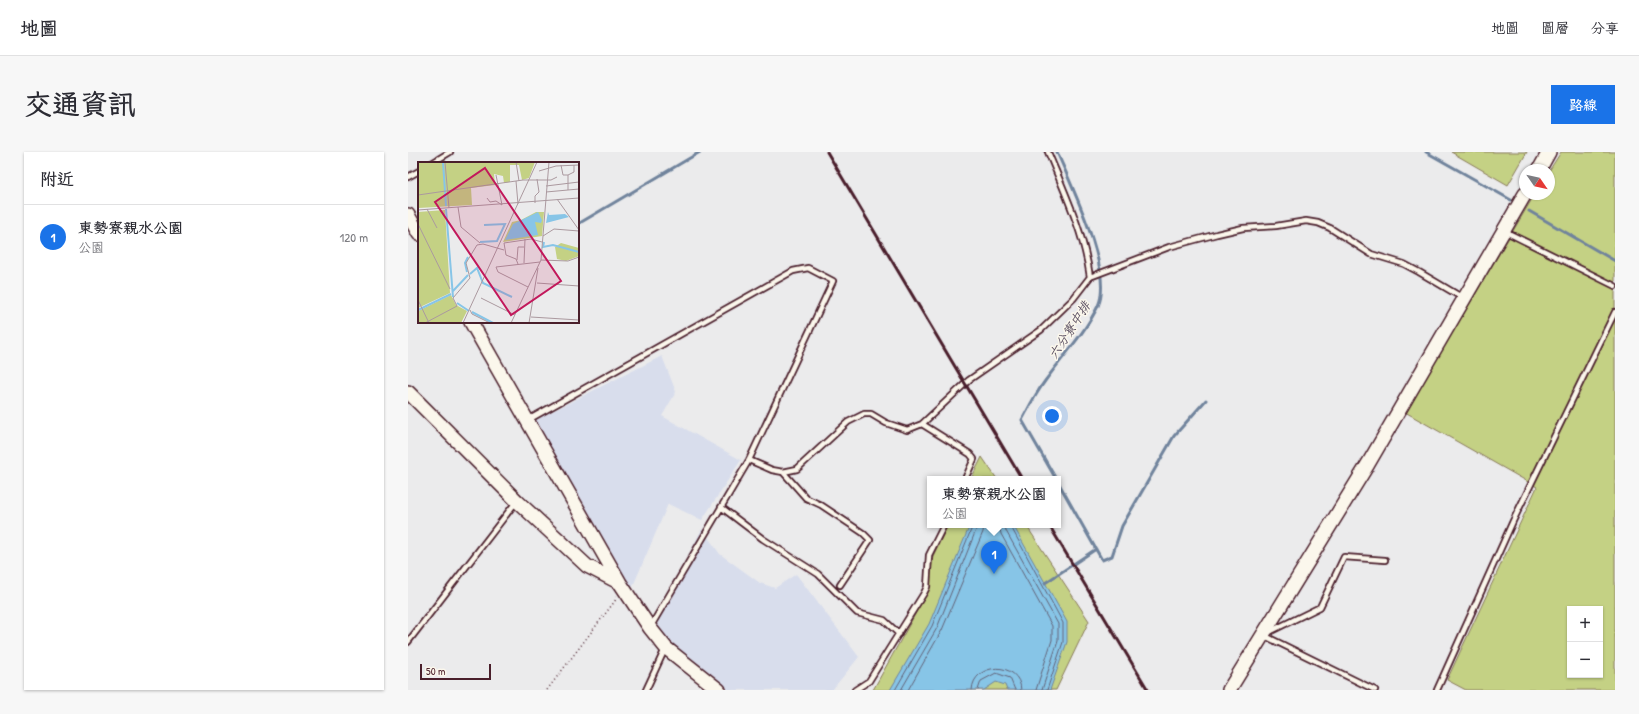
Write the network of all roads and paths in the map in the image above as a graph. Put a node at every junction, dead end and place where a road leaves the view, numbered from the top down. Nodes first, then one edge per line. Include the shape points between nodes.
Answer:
1 (450, 152) edge
2 (1048, 152) edge
3 (1549, 152) edge
4 (434, 162) edge
5 (1542, 164) edge
6 (418, 171) edge
7 (408, 177) edge
8 (1522, 200) edge
9 (408, 215) edge
10 (1504, 231) junction
11 (418, 232) edge
12 (1092, 276) junction
13 (1615, 286) edge
14 (1464, 299) junction
15 (1615, 312) edge
16 (472, 323) edge
17 (408, 392) edge
18 (527, 421) junction
19 (922, 424) junction
20 (749, 460) junction
21 (783, 472) junction
22 (966, 476) edge
23 (517, 501) junction
24 (721, 507) junction
25 (942, 528) edge
26 (1385, 560) dead end
27 (620, 583) junction
28 (840, 585) dead end
29 (650, 628) junction
30 (899, 634) junction
31 (1263, 635) junction
32 (408, 642) edge
33 (666, 648) junction
34 (547, 690) edge
35 (646, 690) edge
36 (719, 690) edge
37 (855, 690) edge
38 (1229, 690) edge
39 (1375, 690) edge
40 (1437, 690) edge

1 - 4 lane
2 - 12 lane via 1086,250
3 - 5 street
6 - 7 lane
8 - 10 street
9 - 11 street
10 - 13 lane
10 - 14 street
12 - 14 lane via 1169,247 1217,234 1243,228 1306,221 1330,228 1371,254 1404,264
12 - 19 lane via 1041,330 969,380
14 - 31 street via 1368,464
15 - 40 lane via 1513,521
16 - 18 street
17 - 23 street
18 - 20 lane via 794,271 808,268 833,281
18 - 27 street
19 - 21 lane via 907,430 886,423 871,414 864,414 848,422 796,469
19 - 22 lane via 970,454 974,459
20 - 21 lane via 765,468
20 - 24 lane
21 - 28 lane via 806,498 821,505 870,540
23 - 27 street via 587,566
23 - 32 lane
24 - 29 lane
24 - 30 lane via 763,539 818,574 857,613 884,620
25 - 30 lane via 929,555 927,587
26 - 31 lane via 1344,557 1320,607
27 - 29 street
27 - 34 path via 615,601
29 - 33 street
30 - 37 lane via 869,681
31 - 38 street
31 - 39 lane
33 - 35 lane
33 - 36 street

